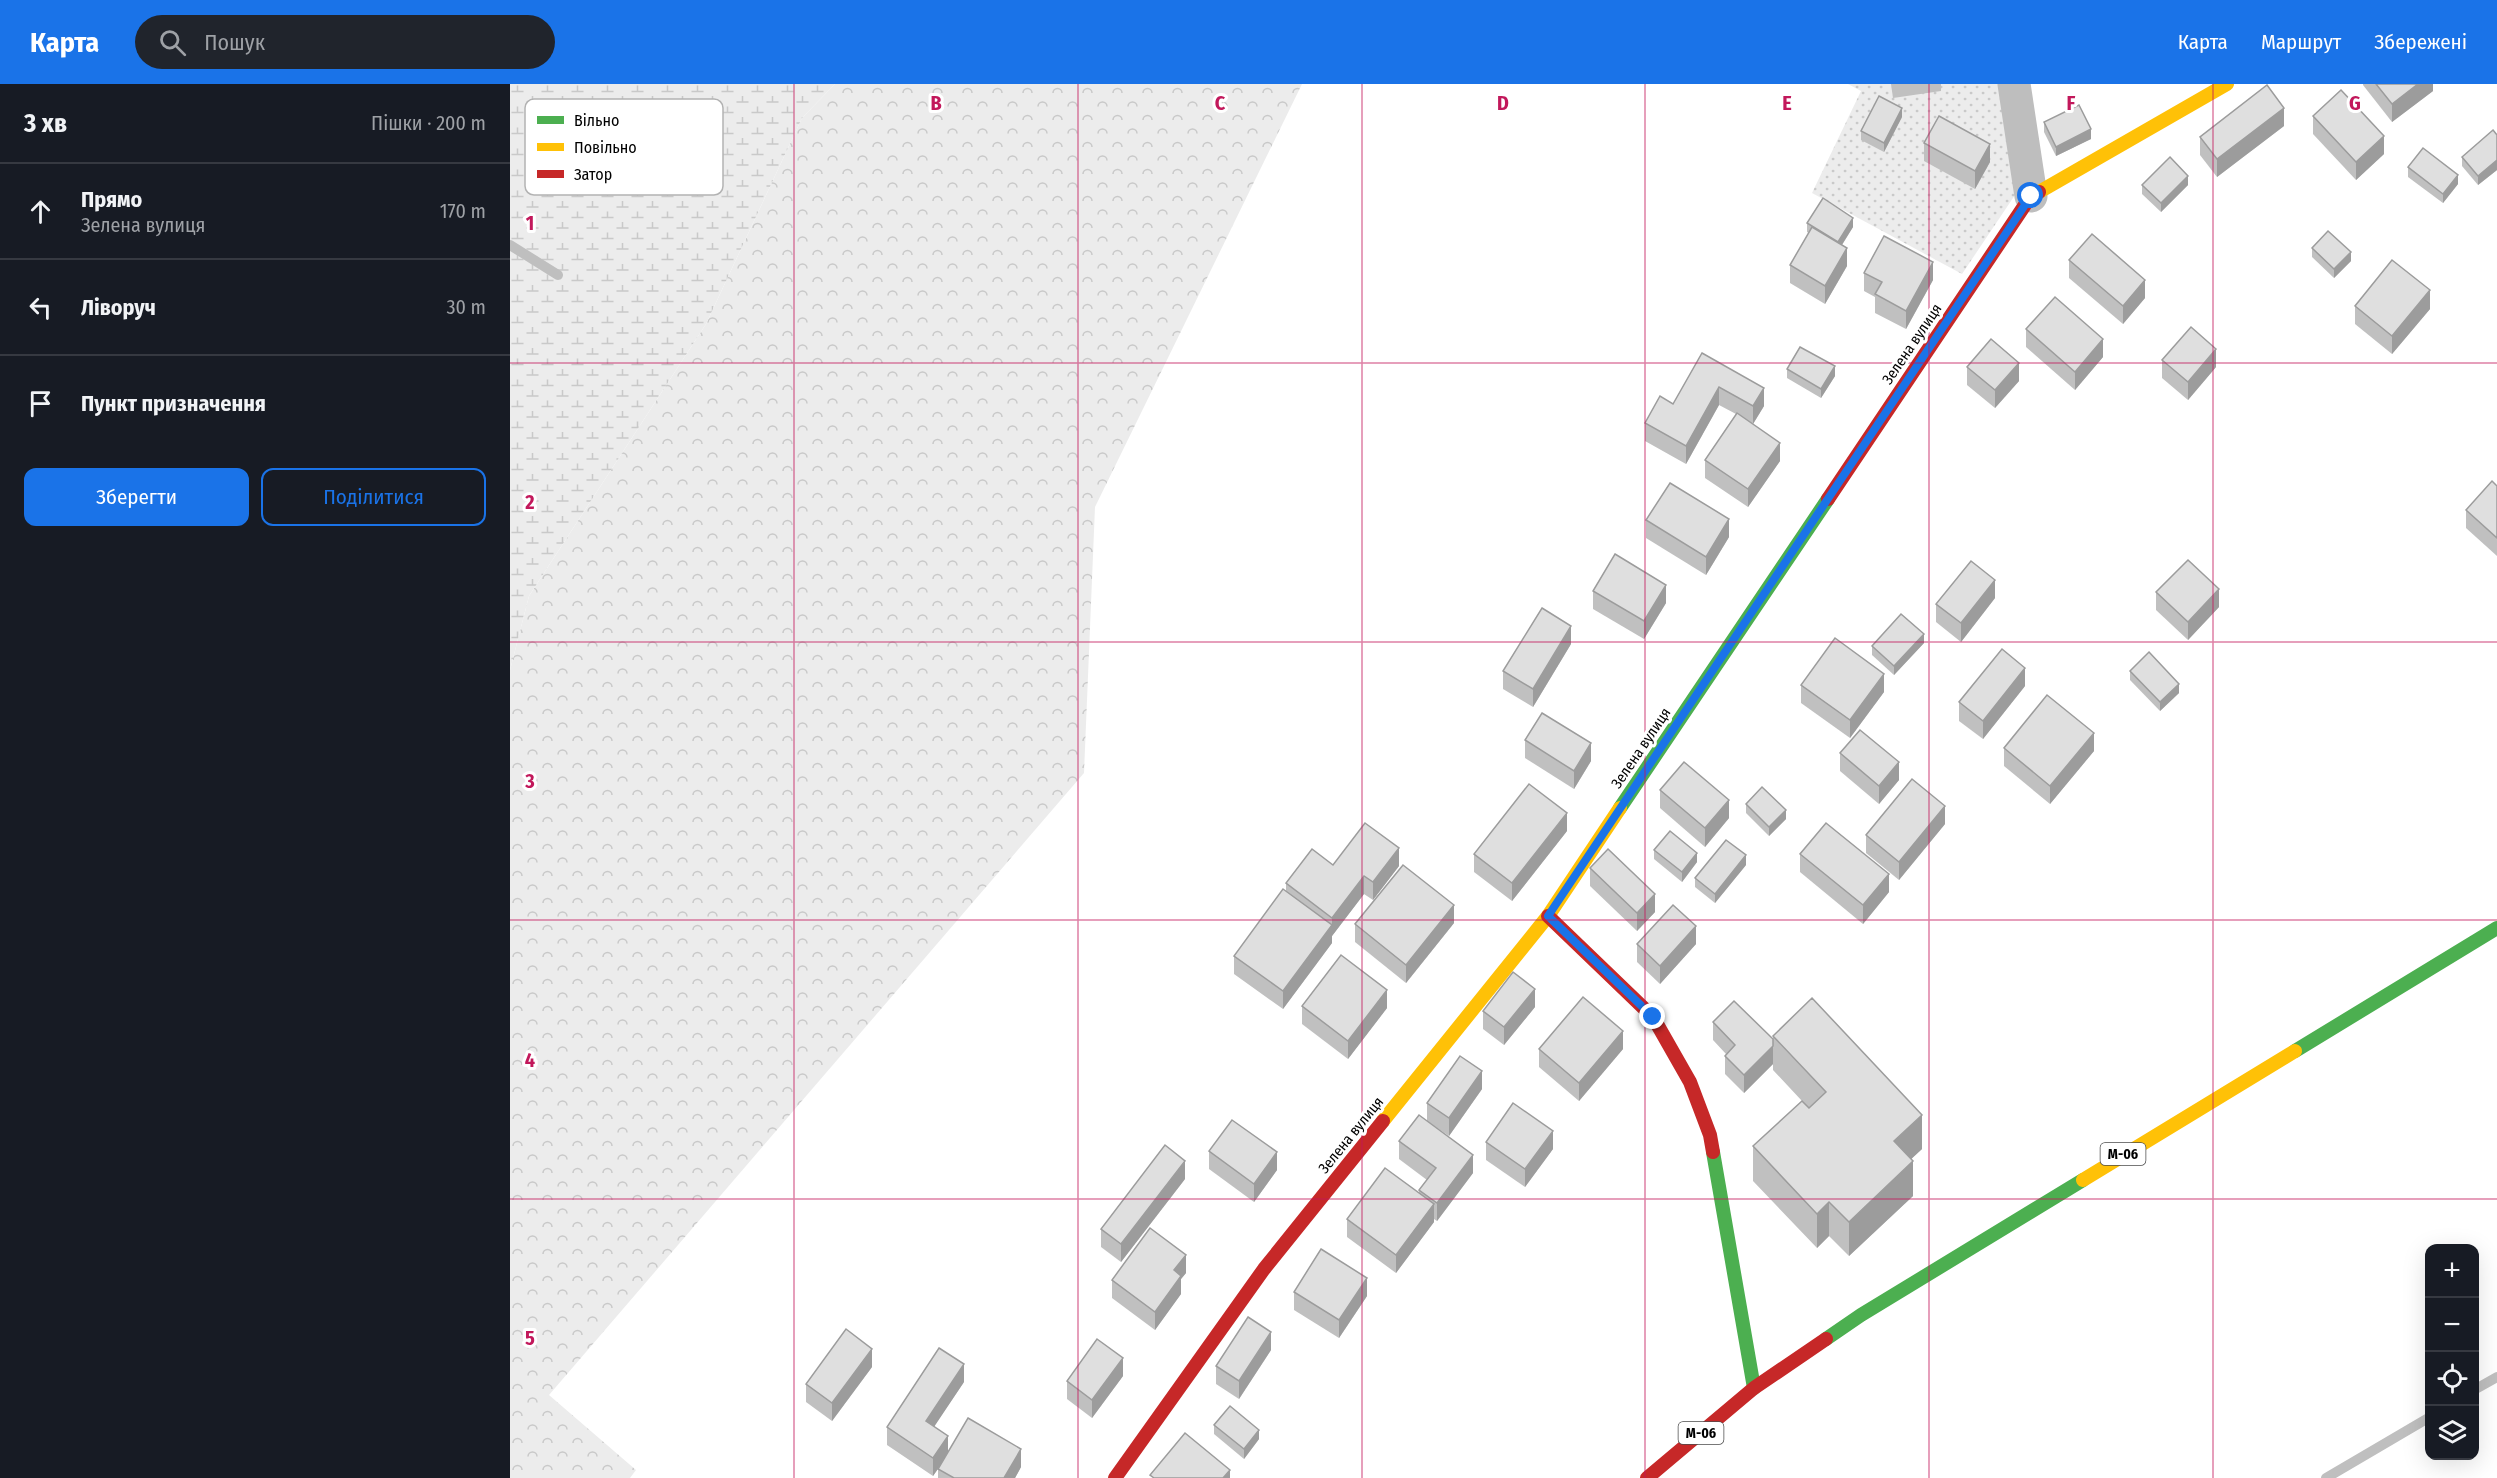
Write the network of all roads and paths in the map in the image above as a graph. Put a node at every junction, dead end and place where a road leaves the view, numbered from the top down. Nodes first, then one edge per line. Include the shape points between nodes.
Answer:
1 (2014, 84) edge
2 (2227, 84) edge
3 (2031, 196) junction
4 (1548, 916) junction
5 (2497, 928) edge
6 (1754, 1388) junction
7 (1115, 1478) edge
8 (1647, 1478) edge

1 - 3 street
2 - 3 main road, Зелена вулиця
3 - 4 main road, Зелена вулиця
4 - 6 main road via 1653,1017 1690,1082 1710,1135
4 - 7 main road, Зелена вулиця via 1264,1269
5 - 6 main road, М-06 via 1872,1309
6 - 8 main road, М-06

